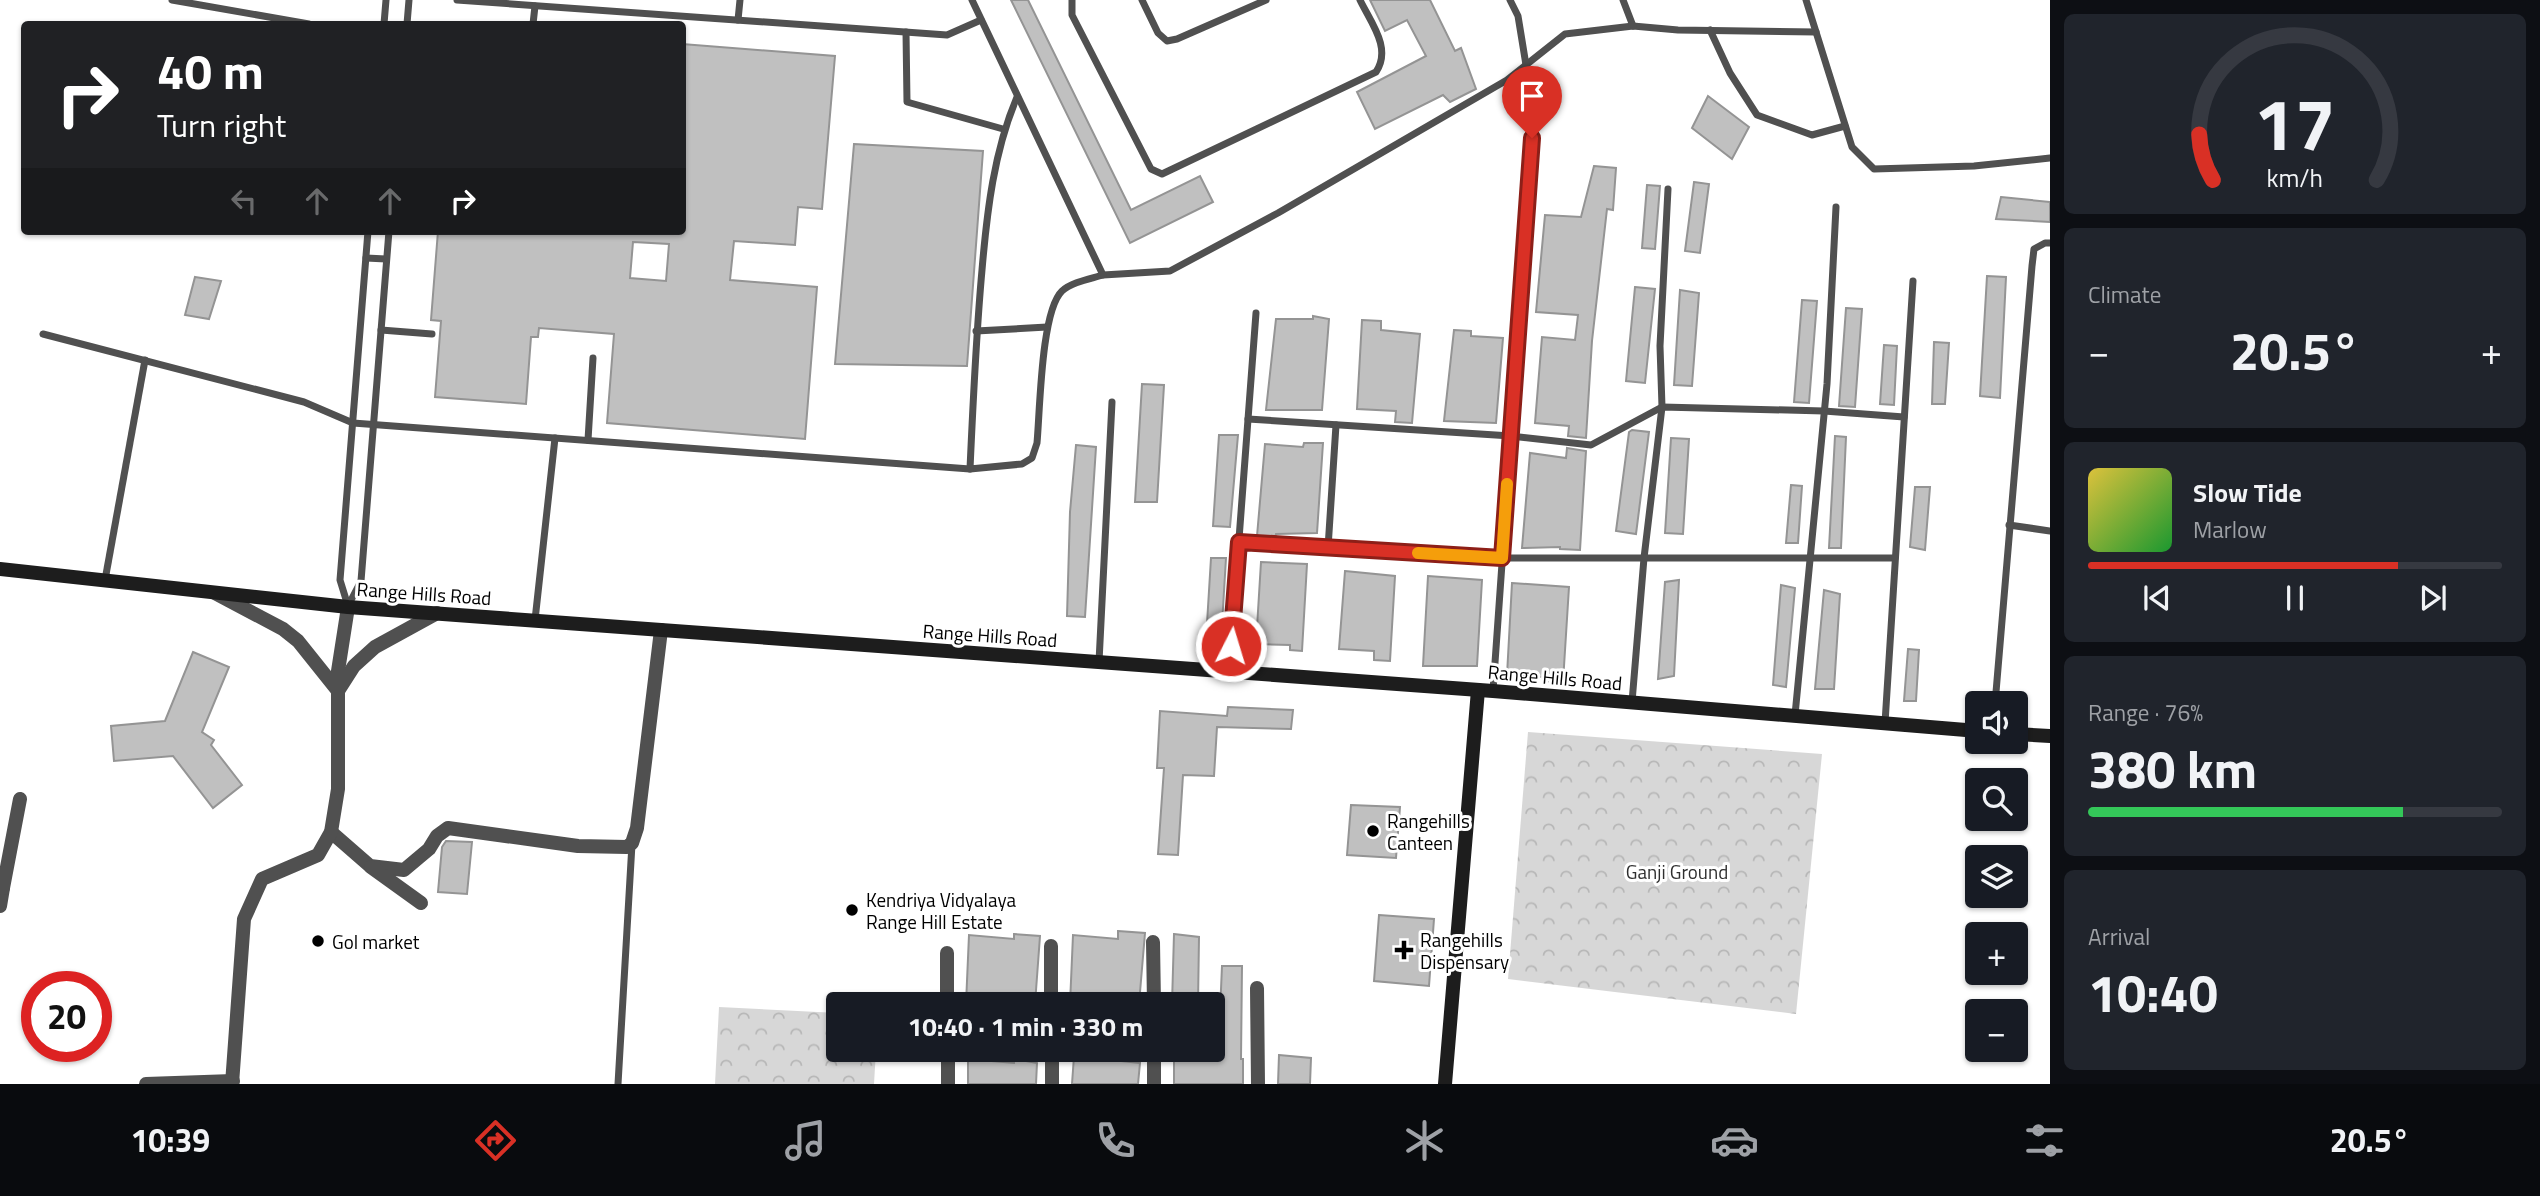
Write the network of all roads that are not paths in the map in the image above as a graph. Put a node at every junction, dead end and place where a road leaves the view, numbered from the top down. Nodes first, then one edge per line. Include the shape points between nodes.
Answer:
1 (172, 0) edge
2 (386, 0) edge
3 (408, 0) edge
4 (457, 0) edge
5 (740, 0) edge
6 (972, 0) edge
7 (1072, 0) edge
8 (1142, 0) edge
9 (1266, 0) edge
10 (1360, 0) edge
11 (1510, 0) edge
12 (1623, 0) edge
13 (1806, 0) edge
14 (535, 6) junction
15 (738, 20) junction
16 (981, 20) junction
17 (292, 21) edge
18 (384, 21) edge
19 (407, 21) edge
20 (533, 21) edge
21 (1633, 26) junction
22 (1710, 30) junction
23 (906, 32) junction
24 (1816, 32) junction
25 (1526, 65) junction
26 (1017, 97) junction
27 (1845, 126) junction
28 (1003, 129) junction
29 (1532, 138) dead end
30 (2050, 158) edge
31 (1668, 189) dead end
32 (1836, 207) dead end
33 (368, 235) edge
34 (389, 235) edge
35 (2050, 243) edge
36 (366, 258) junction
37 (386, 259) junction
38 (1103, 275) junction
39 (1913, 281) dead end
40 (1256, 313) dead end
41 (1047, 327) junction
42 (381, 330) junction
43 (976, 331) junction
44 (43, 334) dead end
45 (432, 334) dead end
46 (593, 358) dead end
47 (145, 360) junction
48 (1112, 402) dead end
49 (1662, 407) junction
50 (1824, 411) junction
51 (1904, 418) junction
52 (1248, 419) junction
53 (352, 423) junction
54 (375, 425) junction
55 (1336, 425) junction
56 (1511, 436) junction
57 (555, 438) junction
58 (588, 440) junction
59 (970, 469) junction
60 (2009, 526) junction
61 (2050, 531) edge
62 (1239, 542) junction
63 (1328, 548) junction
64 (1502, 558) junction
65 (1644, 558) junction
66 (1810, 558) junction
67 (1895, 558) junction
68 (0, 569) edge
69 (104, 580) junction
70 (213, 592) junction
71 (348, 607) junction
72 (437, 613) junction
73 (535, 620) junction
74 (661, 630) junction
75 (1099, 662) junction
76 (1229, 672) junction
77 (1485, 690) junction
78 (338, 691) junction
79 (1996, 691) edge
80 (1632, 702) junction
81 (1795, 715) junction
82 (1885, 723) junction
83 (1965, 730) edge
84 (2028, 735) edge
85 (2050, 736) edge
86 (20, 799) dead end
87 (331, 832) junction
88 (632, 843) junction
89 (370, 866) junction
90 (1, 888) edge
91 (421, 903) dead end
92 (0, 906) edge
93 (1153, 942) dead end
94 (1051, 946) dead end
95 (947, 953) dead end
96 (1257, 988) dead end
97 (947, 992) edge
98 (1051, 992) edge
99 (1154, 992) edge
100 (948, 1062) edge
101 (1052, 1062) edge
102 (1154, 1062) edge
103 (233, 1082) edge
104 (146, 1084) edge
105 (618, 1084) edge
106 (948, 1084) edge
107 (1052, 1084) edge
108 (1154, 1084) edge
109 (1258, 1084) edge
110 (1445, 1084) edge

1 - 17 lane
2 - 18 lane
3 - 19 lane
4 - 14 lane
5 - 15 lane
6 - 16 lane
7 - 10 lane via 1072,15 1151,169 1162,174 1376,72 1384,53
8 - 9 lane via 1158,33 1167,41
11 - 25 lane via 1518,16
12 - 21 lane
13 - 24 lane
14 - 15 lane
14 - 20 lane
15 - 23 lane
16 - 23 lane via 947,34
16 - 26 lane
21 - 22 lane
21 - 25 lane via 1565,33
22 - 24 lane
22 - 27 lane via 1730,73 1757,114 1812,135
23 - 28 lane via 907,102
24 - 27 lane
25 - 38 lane via 1290,206 1170,271
26 - 28 lane
26 - 38 lane
27 - 30 lane via 1852,147 1874,169
28 - 43 lane via 987,214
29 - 56 lane
31 - 49 lane via 1660,346
32 - 50 lane
33 - 36 lane
34 - 37 lane
35 - 60 lane via 2034,249
36 - 37 lane
36 - 53 lane
37 - 42 lane
38 - 41 lane via 1064,289 1053,301
39 - 51 lane
40 - 52 lane
41 - 43 lane
41 - 59 lane via 1037,443 1031,457 1023,464
42 - 45 lane
42 - 54 lane
43 - 59 lane
44 - 47 lane
46 - 58 lane
47 - 53 lane via 304,402
47 - 69 lane
48 - 75 lane
49 - 50 lane
49 - 56 lane via 1591,445
49 - 65 lane
50 - 51 lane
50 - 66 lane
51 - 67 lane
52 - 55 lane
52 - 62 lane
53 - 54 lane
53 - 71 lane via 340,580
54 - 57 lane
54 - 71 lane via 361,581
55 - 56 lane
55 - 63 lane
56 - 64 lane
57 - 58 lane
57 - 73 lane
58 - 59 lane
60 - 61 lane
60 - 79 lane
62 - 63 lane
62 - 76 lane
63 - 64 lane
64 - 65 lane
64 - 77 lane
65 - 66 lane
65 - 80 lane
66 - 67 lane
66 - 81 lane
67 - 82 lane
68 - 69 street, Range Hills Road
69 - 70 street, Range Hills Road
70 - 71 street, Range Hills Road
70 - 78 street via 298,640
71 - 72 street, Range Hills Road
71 - 78 street
72 - 73 street, Range Hills Road
72 - 78 street via 375,647 354,666
73 - 74 street, Range Hills Road
74 - 75 street, Range Hills Road
74 - 88 street
75 - 76 street, Range Hills Road
76 - 77 street, Range Hills Road
77 - 80 street, Range Hills Road
77 - 110 street
78 - 87 street via 338,789
80 - 81 street, Range Hills Road
81 - 82 street, Range Hills Road
82 - 83 street, Range Hills Road
84 - 85 street
86 - 90 street
87 - 89 street
87 - 103 street via 318,855 262,879 244,919
88 - 89 street via 621,848 578,846 448,828 404,870
88 - 105 lane
89 - 91 street
90 - 92 street
93 - 99 street
94 - 98 street
95 - 97 street
96 - 109 street
100 - 106 street
101 - 107 street
102 - 108 street
103 - 104 street

